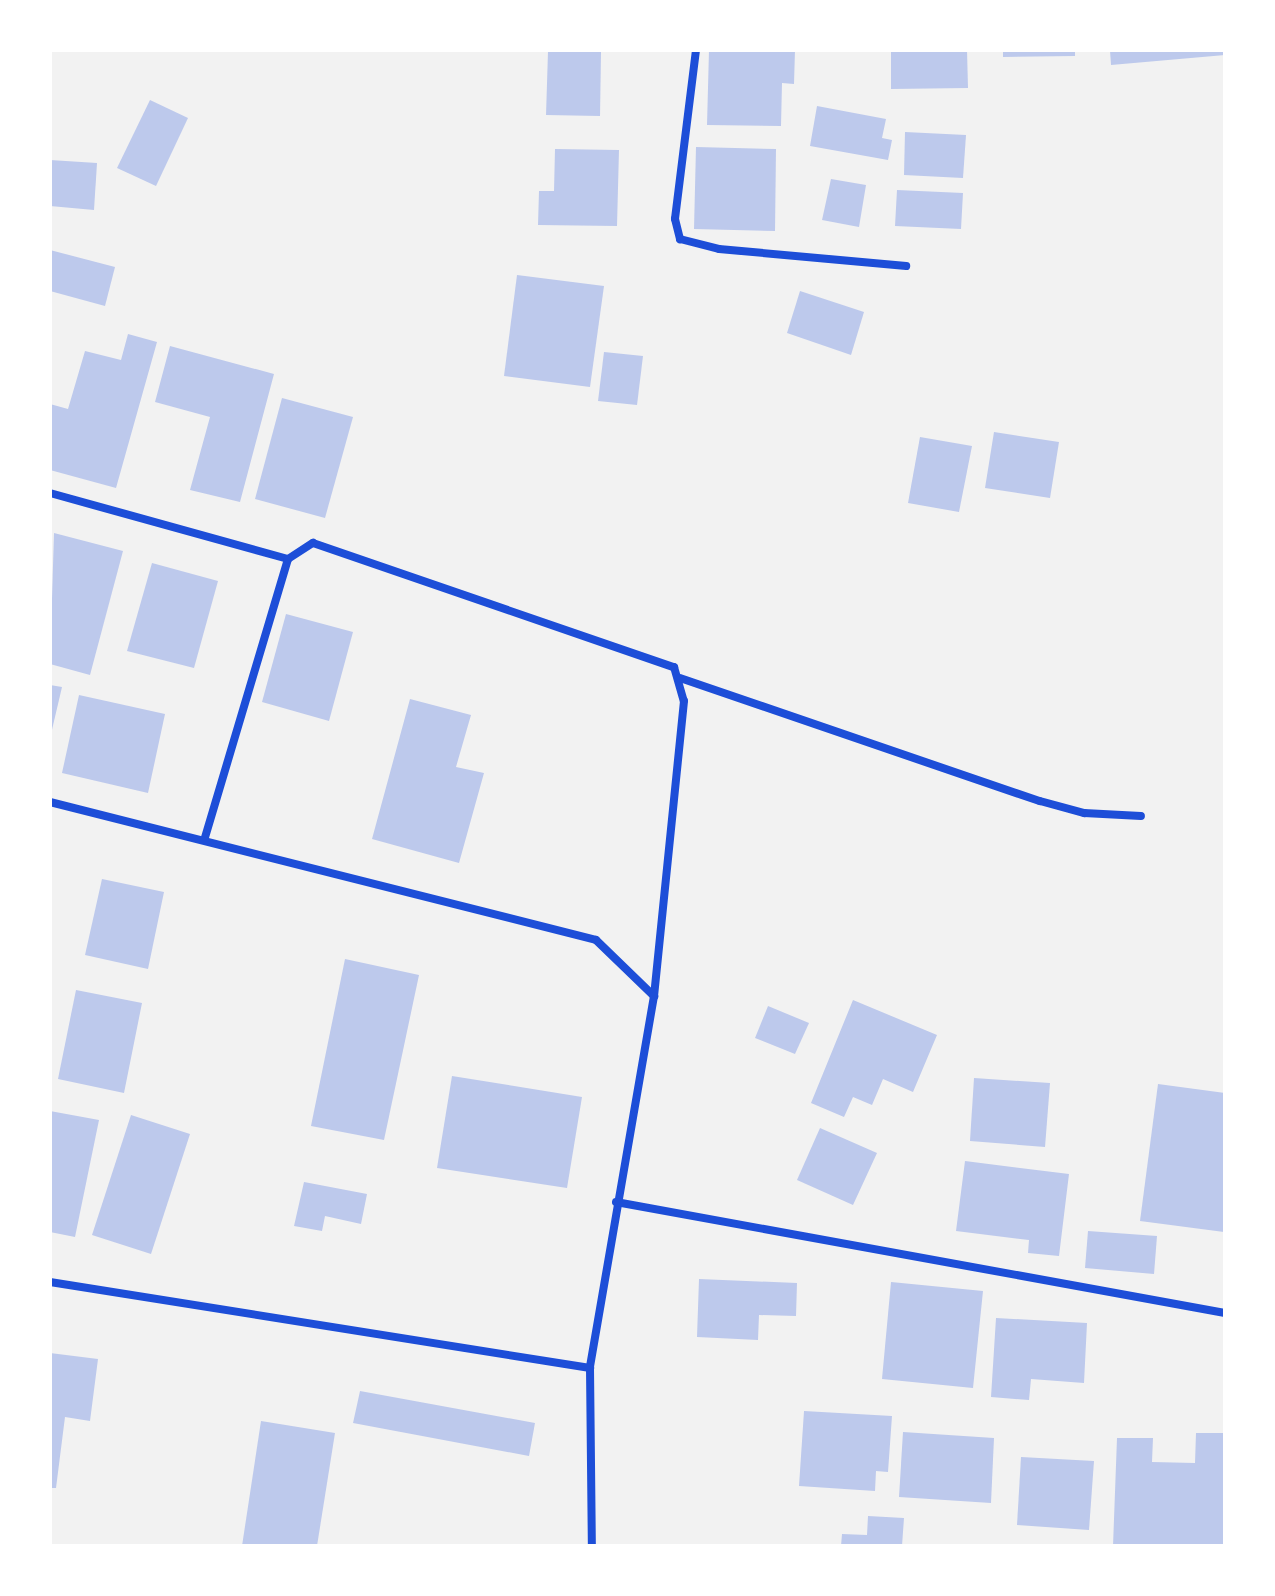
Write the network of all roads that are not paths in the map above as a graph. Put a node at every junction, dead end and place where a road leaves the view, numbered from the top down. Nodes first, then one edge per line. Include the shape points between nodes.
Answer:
1 (696, 50) edge
2 (906, 266) dead end
3 (50, 493) edge
4 (288, 559) junction
5 (680, 678) junction
6 (50, 802) edge
7 (1141, 816) dead end
8 (205, 838) junction
9 (654, 996) junction
10 (616, 1202) junction
11 (50, 1282) edge
12 (1225, 1313) edge
13 (590, 1368) junction
14 (592, 1546) edge

1 - 2 street via 675,219 680,239 719,249
3 - 4 street
4 - 5 street via 313,543 674,667
4 - 8 street
5 - 7 street via 1040,801 1084,813
5 - 9 street via 684,701
6 - 8 street
8 - 9 street via 596,940
9 - 10 street
10 - 12 street
10 - 13 street
11 - 13 street
13 - 14 street

